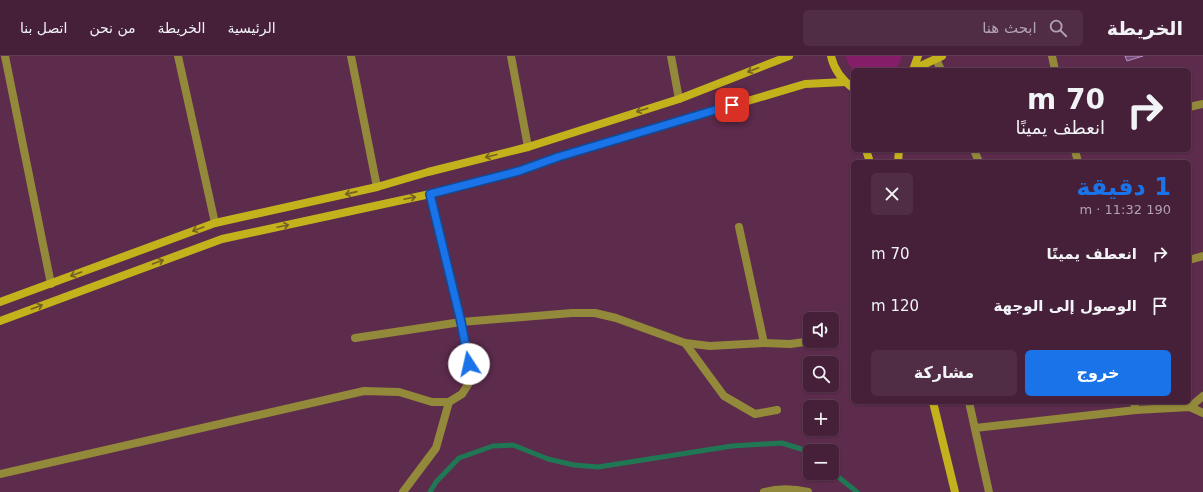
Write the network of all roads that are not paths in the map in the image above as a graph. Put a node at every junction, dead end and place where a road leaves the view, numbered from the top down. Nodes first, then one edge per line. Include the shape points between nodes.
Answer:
1 (5, 56) edge
2 (178, 56) edge
3 (351, 56) edge
4 (511, 56) edge
5 (671, 56) edge
6 (789, 56) edge
7 (831, 56) edge
8 (918, 56) edge
9 (1052, 56) edge
10 (939, 58) edge
11 (914, 68) edge
12 (917, 68) edge
13 (941, 68) edge
14 (1055, 68) edge
15 (845, 82) junction
16 (851, 86) edge
17 (679, 99) junction
18 (1203, 104) edge
19 (1191, 107) edge
20 (528, 147) junction
21 (377, 187) junction
22 (430, 194) junction
23 (214, 223) junction
24 (739, 227) dead end
25 (1203, 256) edge
26 (1191, 259) edge
27 (51, 284) junction
28 (0, 302) edge
29 (0, 321) edge
30 (461, 322) junction
31 (355, 338) dead end
32 (764, 342) junction
33 (803, 342) edge
34 (685, 343) junction
35 (1203, 396) edge
36 (449, 402) junction
37 (933, 404) edge
38 (969, 404) edge
39 (1135, 406) edge
40 (1190, 407) junction
41 (777, 410) dead end
42 (1203, 413) edge
43 (975, 428) junction
44 (0, 474) edge
45 (403, 492) edge
46 (764, 492) edge
47 (808, 492) edge
48 (955, 492) edge
49 (989, 492) edge

1 - 27 street
2 - 23 street
3 - 21 street
4 - 20 street
5 - 17 street
6 -> 17 main road
7 - 15 main road via 837,73
8 - 11 main road
9 - 14 street
10 - 12 main road
10 - 13 street
15 - 16 main road
15 - 22 main road via 805,84 558,157 519,171
17 -> 20 main road
18 - 19 street
20 -> 21 main road
21 -> 23 main road
29 -> 22 main road via 222,239
22 - 30 street
23 -> 27 main road
24 - 32 street
25 - 26 street
27 - 28 main road
30 - 31 street
30 - 34 street via 595,313
30 - 36 street via 469,364 469,383 462,394
32 - 33 street
32 - 34 street via 710,346
34 - 41 street via 724,396 755,414
35 - 40 street
36 - 44 street via 432,402 399,392 364,391
36 - 45 street via 436,448
37 - 48 main road
38 - 43 street
39 - 40 street
39 - 43 street
40 - 42 street
43 - 49 street
46 - 47 street via 786,488

